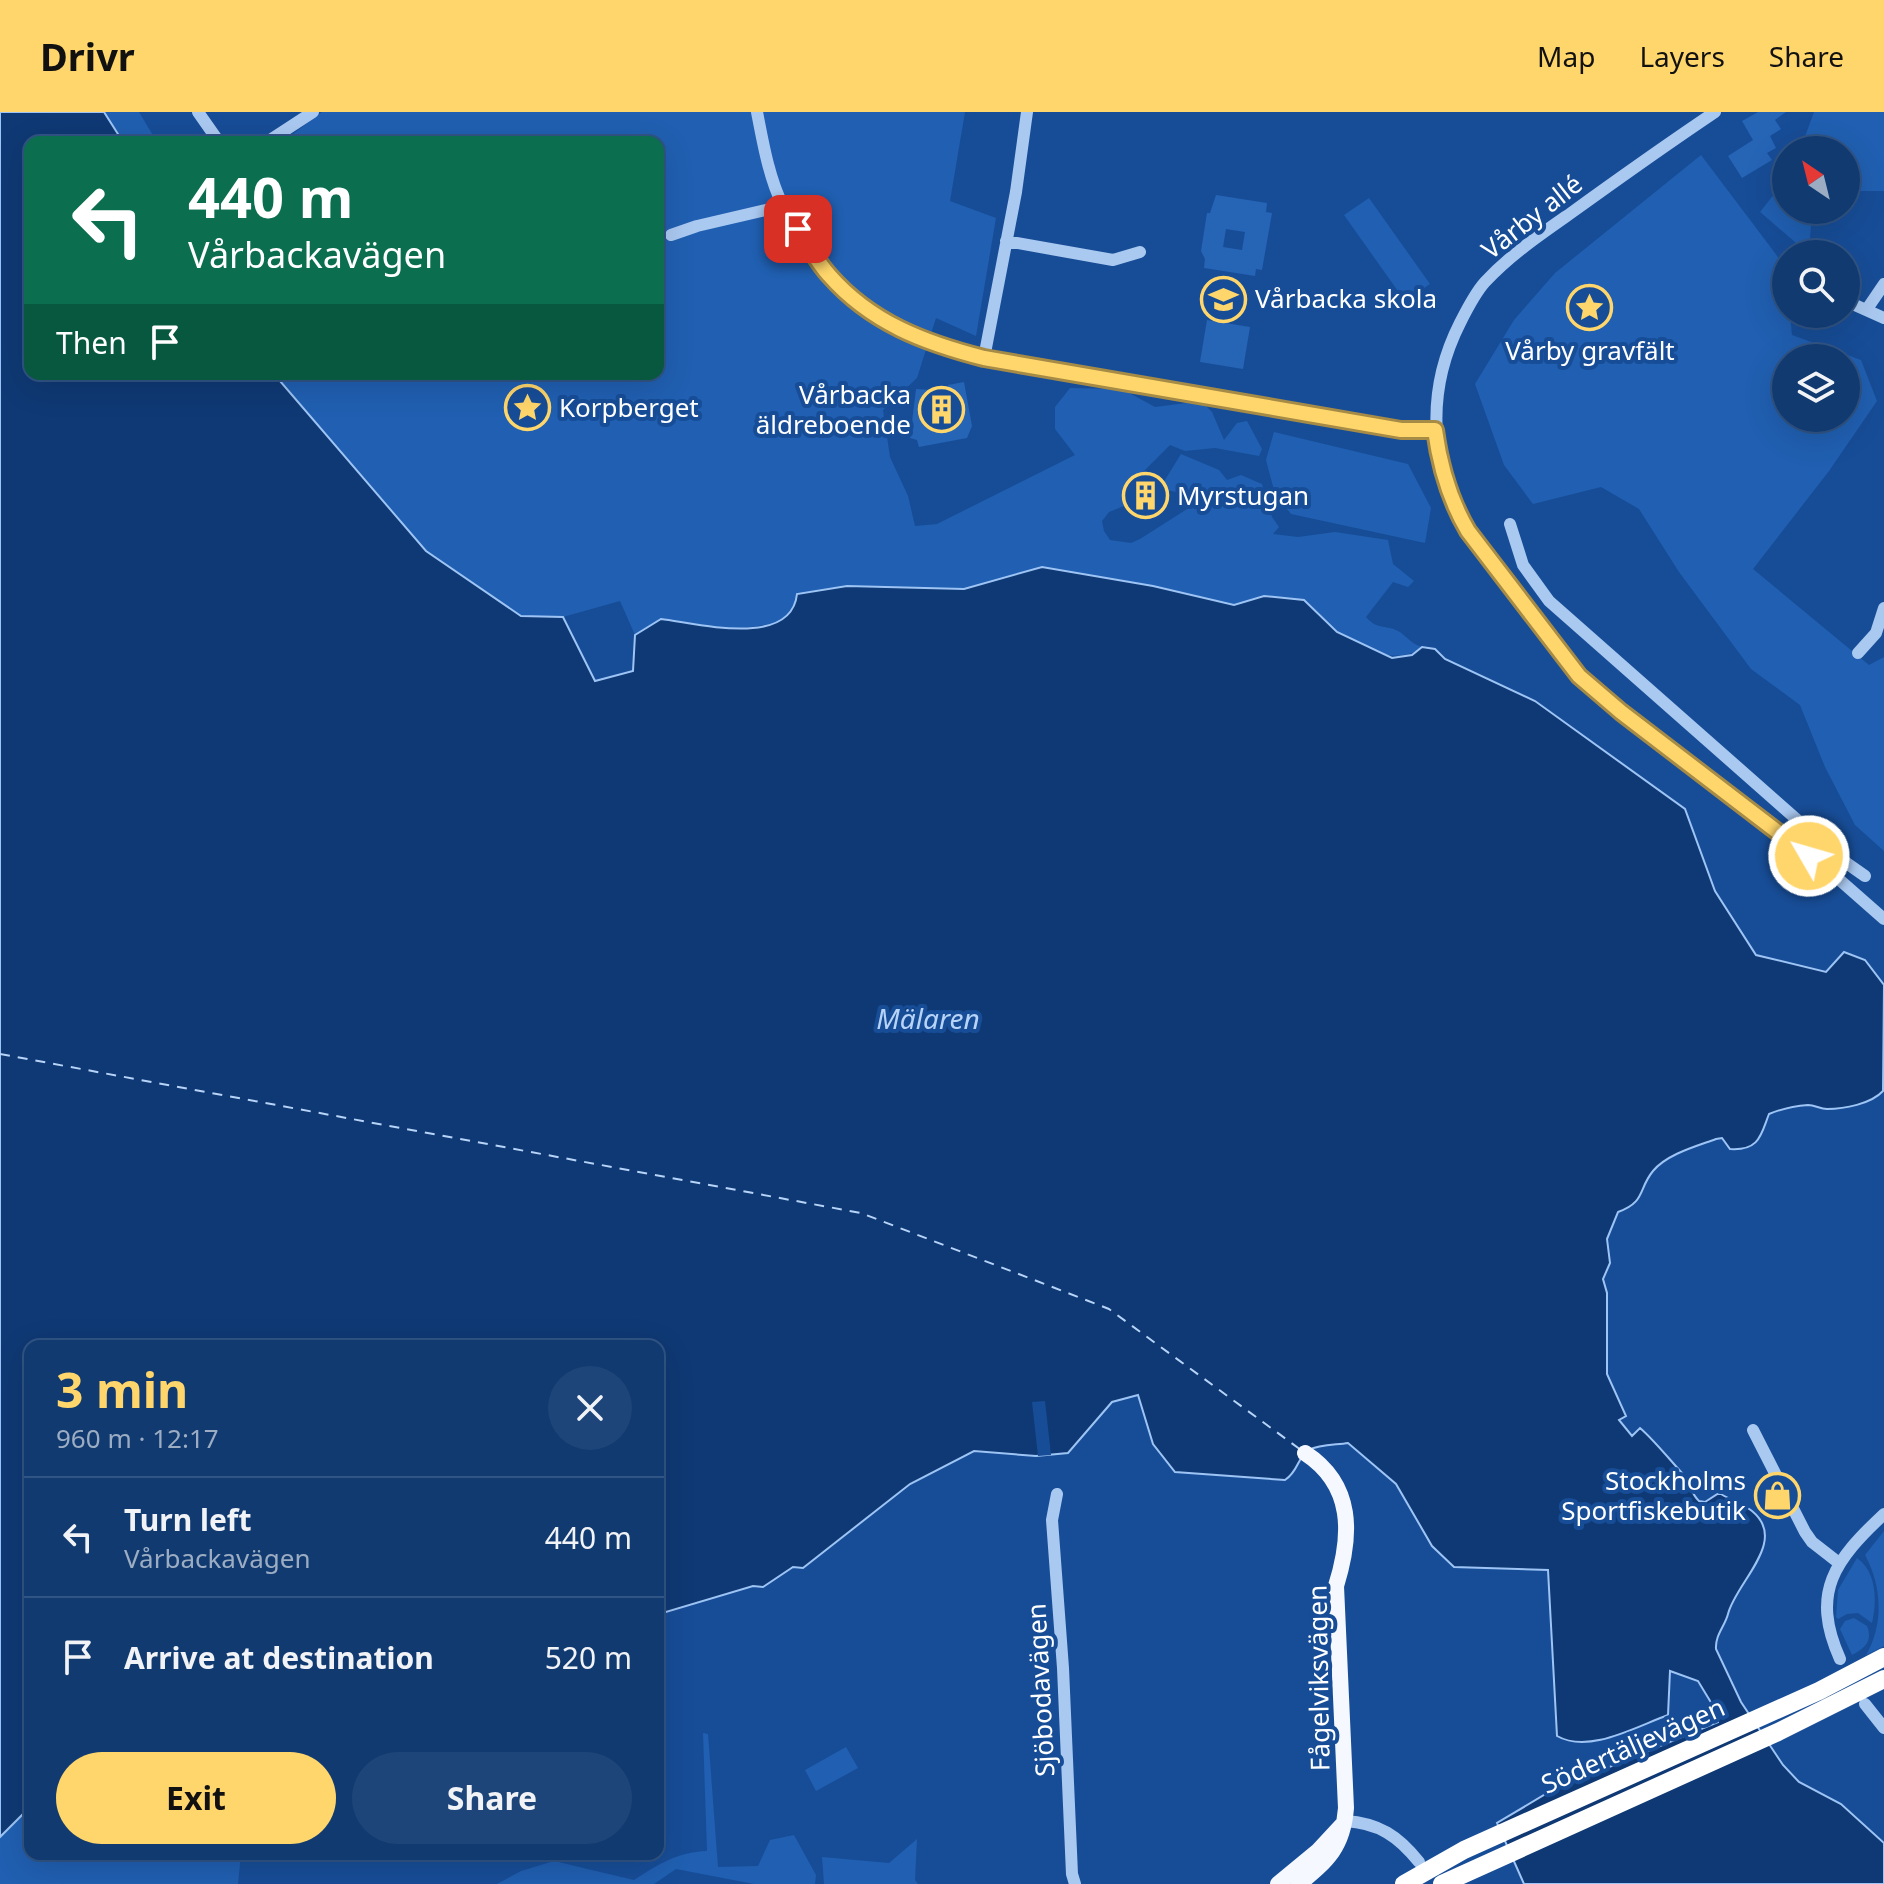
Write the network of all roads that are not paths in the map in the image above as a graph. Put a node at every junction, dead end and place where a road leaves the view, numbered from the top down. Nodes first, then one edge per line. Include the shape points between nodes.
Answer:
1 (198, 112) edge
2 (313, 112) edge
3 (757, 112) edge
4 (1027, 112) edge
5 (1715, 112) edge
6 (215, 136) edge
7 (276, 136) edge
8 (783, 206) junction
9 (671, 235) dead end
10 (1006, 241) junction
11 (1140, 252) dead end
12 (1884, 284) edge
13 (1860, 306) edge
14 (1867, 309) junction
15 (1884, 318) edge
16 (984, 358) junction
17 (1435, 430) junction
18 (1510, 524) dead end
19 (1549, 601) junction
20 (1884, 608) edge
21 (1531, 615) junction
22 (1858, 653) dead end
23 (1751, 778) junction
24 (1734, 798) junction
25 (1865, 876) dead end
26 (1884, 919) edge
27 (1753, 1430) dead end
28 (1305, 1453) dead end
29 (1057, 1494) dead end
30 (1884, 1514) edge
31 (1839, 1563) junction
32 (1884, 1657) edge
33 (1840, 1659) dead end
34 (1884, 1679) edge
35 (1865, 1704) dead end
36 (1884, 1728) edge
37 (1345, 1821) junction
38 (1419, 1862) dead end
39 (1075, 1884) edge
40 (1278, 1884) edge
41 (1299, 1884) edge
42 (1404, 1884) edge
43 (1442, 1884) edge

1 - 6 street
2 - 7 street
3 - 8 street
4 - 10 street
5 - 17 street, Vårby allé via 1522,248 1483,284 1448,346 1435,402
8 - 9 street
8 - 16 street via 829,275 864,308 930,344
10 - 11 street via 1113,260
10 - 16 street
12 - 14 street
13 - 14 street
14 - 15 street
16 - 17 street via 1401,430
17 - 21 street, Vårby allé via 1453,506
18 - 19 street via 1523,565
19 - 21 street
19 - 23 street
20 - 22 street via 1876,633
21 - 24 street, Vårby allé via 1579,676
23 - 24 street
23 - 25 street
24 - 26 street, Vårby allé
27 - 31 street via 1805,1532
28 - 37 main road, Fågelviksvägen via 1324,1466 1345,1506 1345,1558 1336,1586
29 - 39 street, Sjöbodavägen via 1052,1520
30 - 31 street
31 - 33 street via 1825,1605
32 - 42 highway, Södertäljevägen via 1464,1850
34 - 43 highway, Södertäljevägen
35 - 36 street
37 - 38 street via 1390,1833
37 - 40 main road
37 - 41 main road, Fågelviksvägen via 1341,1841 1329,1858

